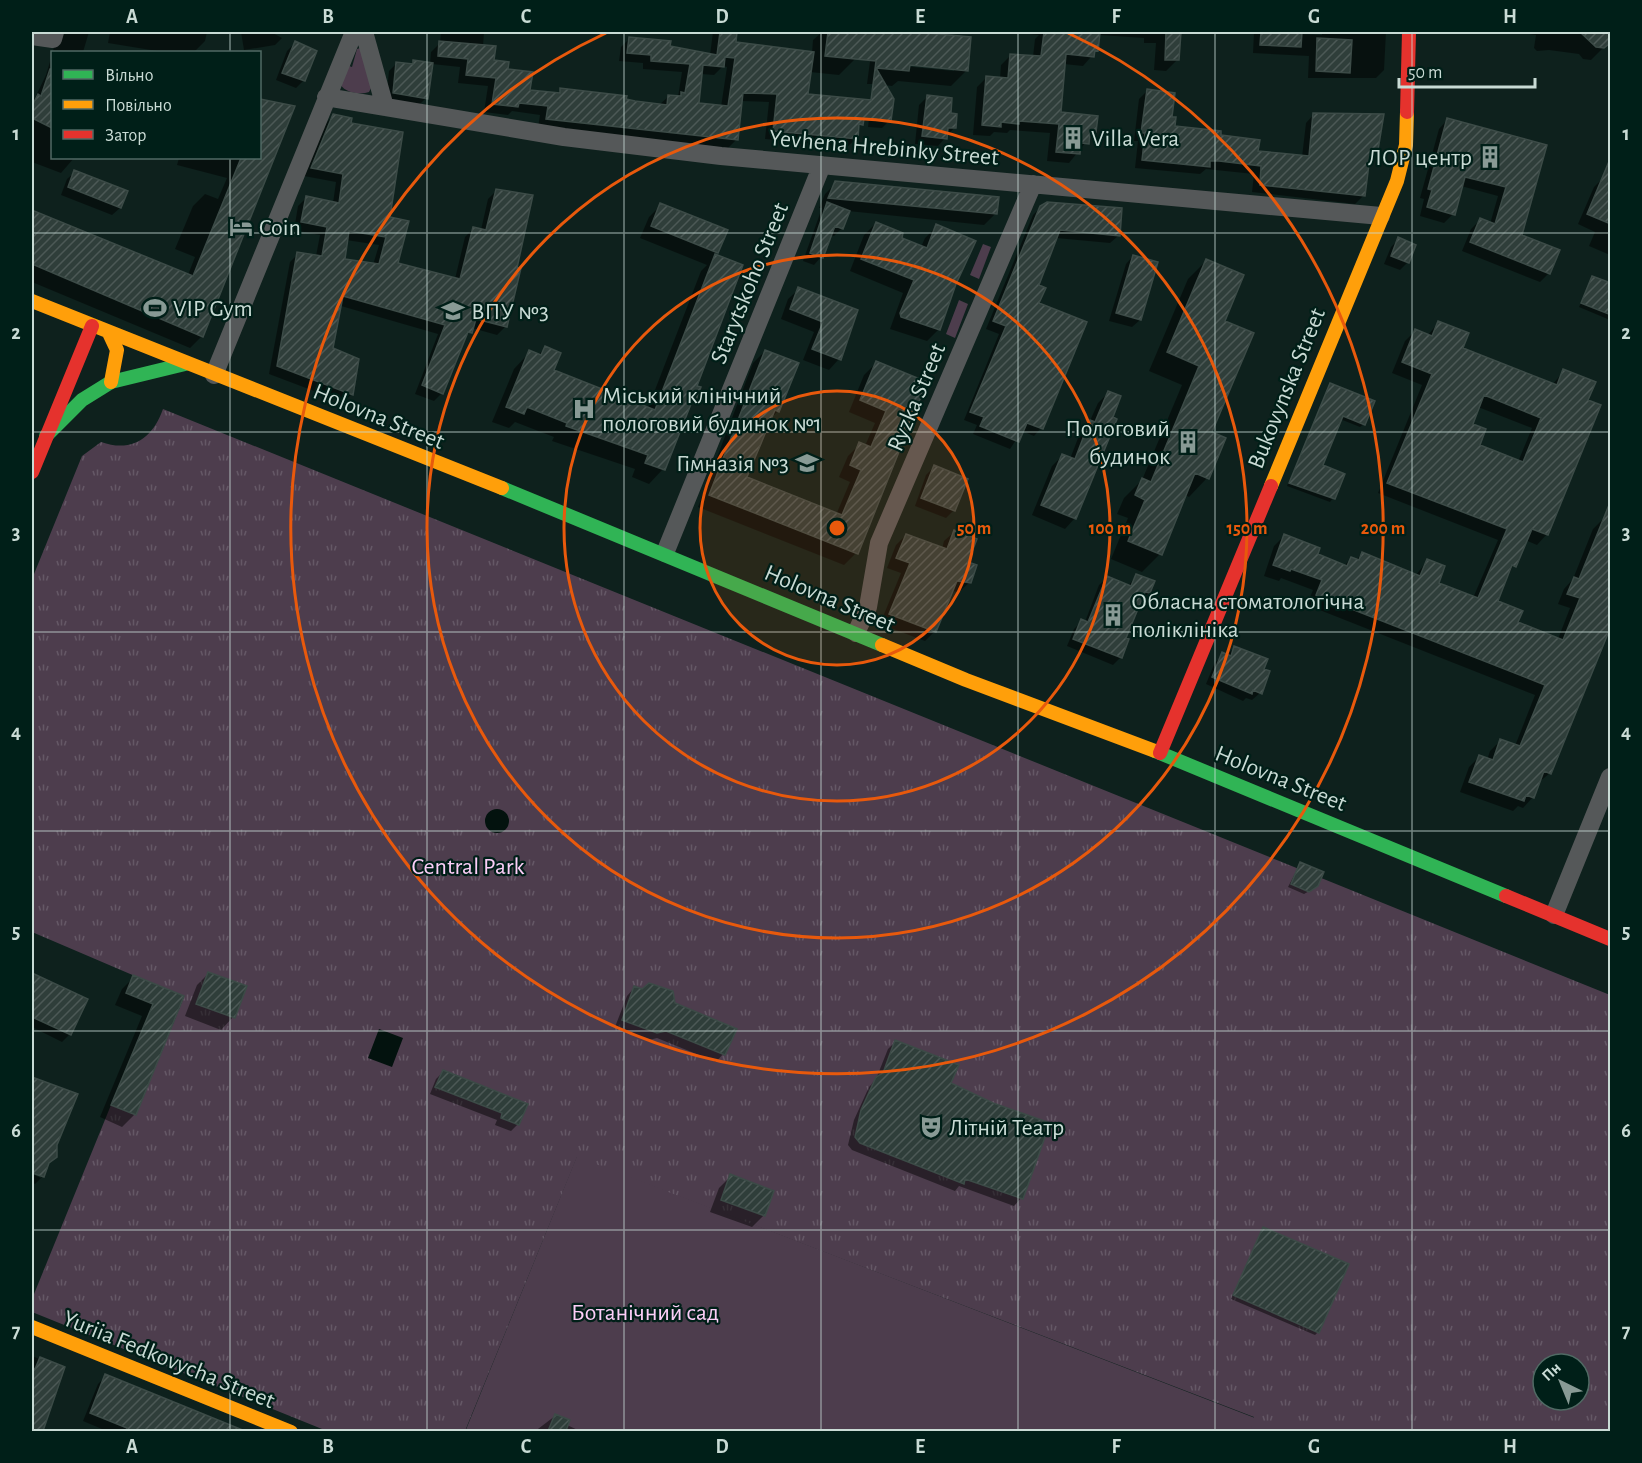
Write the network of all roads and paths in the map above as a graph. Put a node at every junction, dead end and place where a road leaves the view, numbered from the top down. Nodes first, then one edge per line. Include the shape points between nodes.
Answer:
1 (55, 32) edge
2 (354, 32) edge
3 (364, 32) edge
4 (1409, 32) edge
5 (32, 36) edge
6 (326, 97) junction
7 (386, 107) junction
8 (822, 165) junction
9 (1032, 184) junction
10 (1381, 216) junction
11 (32, 301) edge
12 (92, 326) junction
13 (109, 333) junction
14 (185, 364) junction
15 (214, 375) junction
16 (111, 382) junction
17 (46, 436) junction
18 (32, 472) edge
19 (665, 553) junction
20 (856, 633) junction
21 (1160, 753) junction
22 (1611, 777) edge
23 (1554, 915) junction
24 (1611, 939) edge
25 (32, 1327) edge
26 (291, 1431) edge

1 - 5 street via 53,39
2 - 6 street
3 - 7 street
4 - 10 main road, Bukovynska Street via 1406,145 1397,181
6 - 7 street, Yevhena Hrebinky Street
6 - 15 street
7 - 8 street, Yevhena Hrebinky Street via 564,137
8 - 9 street, Yevhena Hrebinky Street
8 - 19 street, Starytskoho Street
9 - 10 street, Yevhena Hrebinky Street
9 - 20 street, Ryzka Street via 879,543 868,607
10 - 21 main road, Bukovynska Street
11 - 12 main road, Holovna Street
12 - 13 main road, Holovna Street
12 - 17 main road
13 - 14 main road, Holovna Street
13 - 16 main road via 117,350
14 - 15 main road, Holovna Street
14 - 16 main road
15 - 19 main road, Holovna Street
16 - 17 main road via 82,400
17 - 18 main road
19 - 20 main road, Holovna Street
20 - 21 main road, Holovna Street via 966,680
21 - 23 main road, Holovna Street
22 - 23 street
23 - 24 main road, Holovna Street
25 - 26 main road, Yuriia Fedkovycha Street

